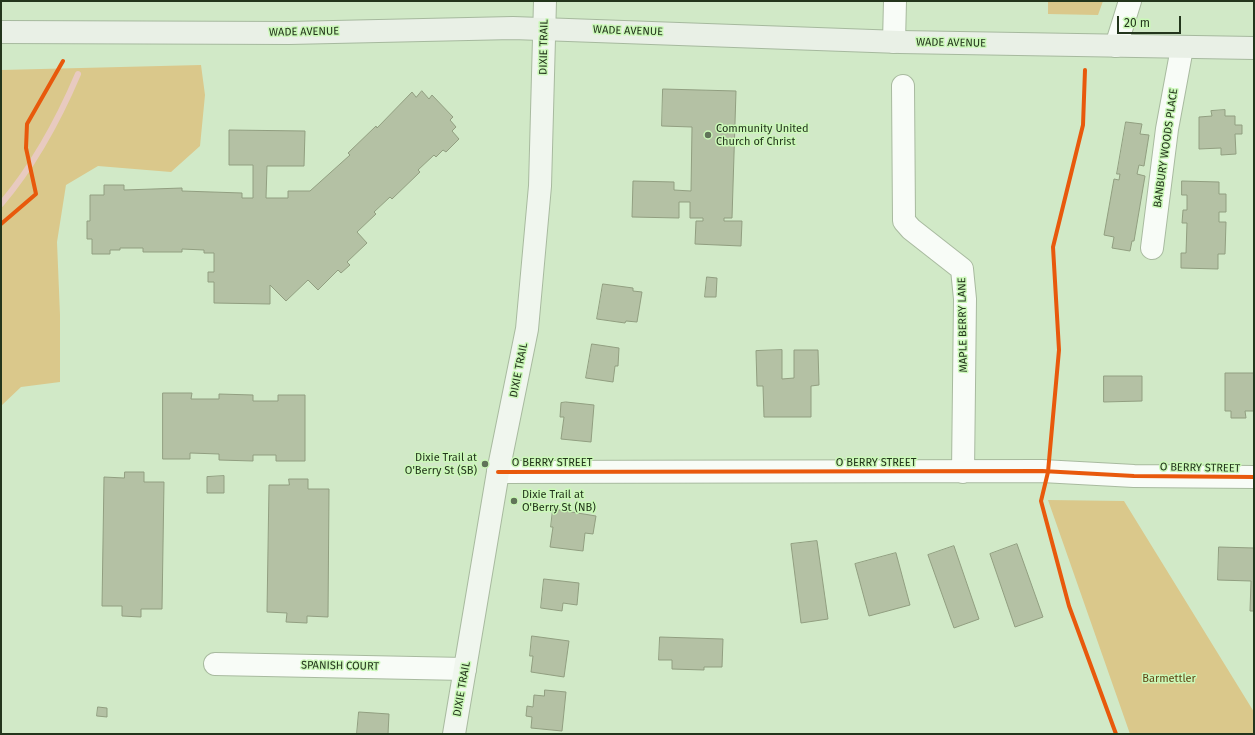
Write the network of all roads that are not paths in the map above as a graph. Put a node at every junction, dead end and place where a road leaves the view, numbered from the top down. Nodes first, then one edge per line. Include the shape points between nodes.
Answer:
1 (545, 1) edge
2 (895, 1) edge
3 (1130, 1) edge
4 (544, 29) junction
5 (1, 32) edge
6 (894, 42) junction
7 (1116, 46) junction
8 (1182, 48) junction
9 (1254, 48) edge
10 (903, 86) dead end
11 (1152, 248) dead end
12 (498, 472) junction
13 (963, 472) junction
14 (1254, 477) edge
15 (215, 664) dead end
16 (465, 669) junction
17 (454, 734) edge

1 - 4 main road, DIXIE TRAIL
2 - 6 street
3 - 7 street
4 - 5 main road, WADE AVENUE via 289,33
4 - 6 main road, WADE AVENUE
4 - 12 main road, DIXIE TRAIL via 540,186 527,329
6 - 7 main road, WADE AVENUE
7 - 8 main road, WADE AVENUE
8 - 9 main road, WADE AVENUE
8 - 11 street, BANBURY WOODS PLACE via 1167,129
10 - 13 street, MAPLE BERRY LANE via 904,221 962,269 965,299
12 - 13 street, O BERRY STREET
12 - 16 main road, DIXIE TRAIL
13 - 14 street, O BERRY STREET via 1042,471 1134,476
15 - 16 street, SPANISH COURT
16 - 17 main road, DIXIE TRAIL

